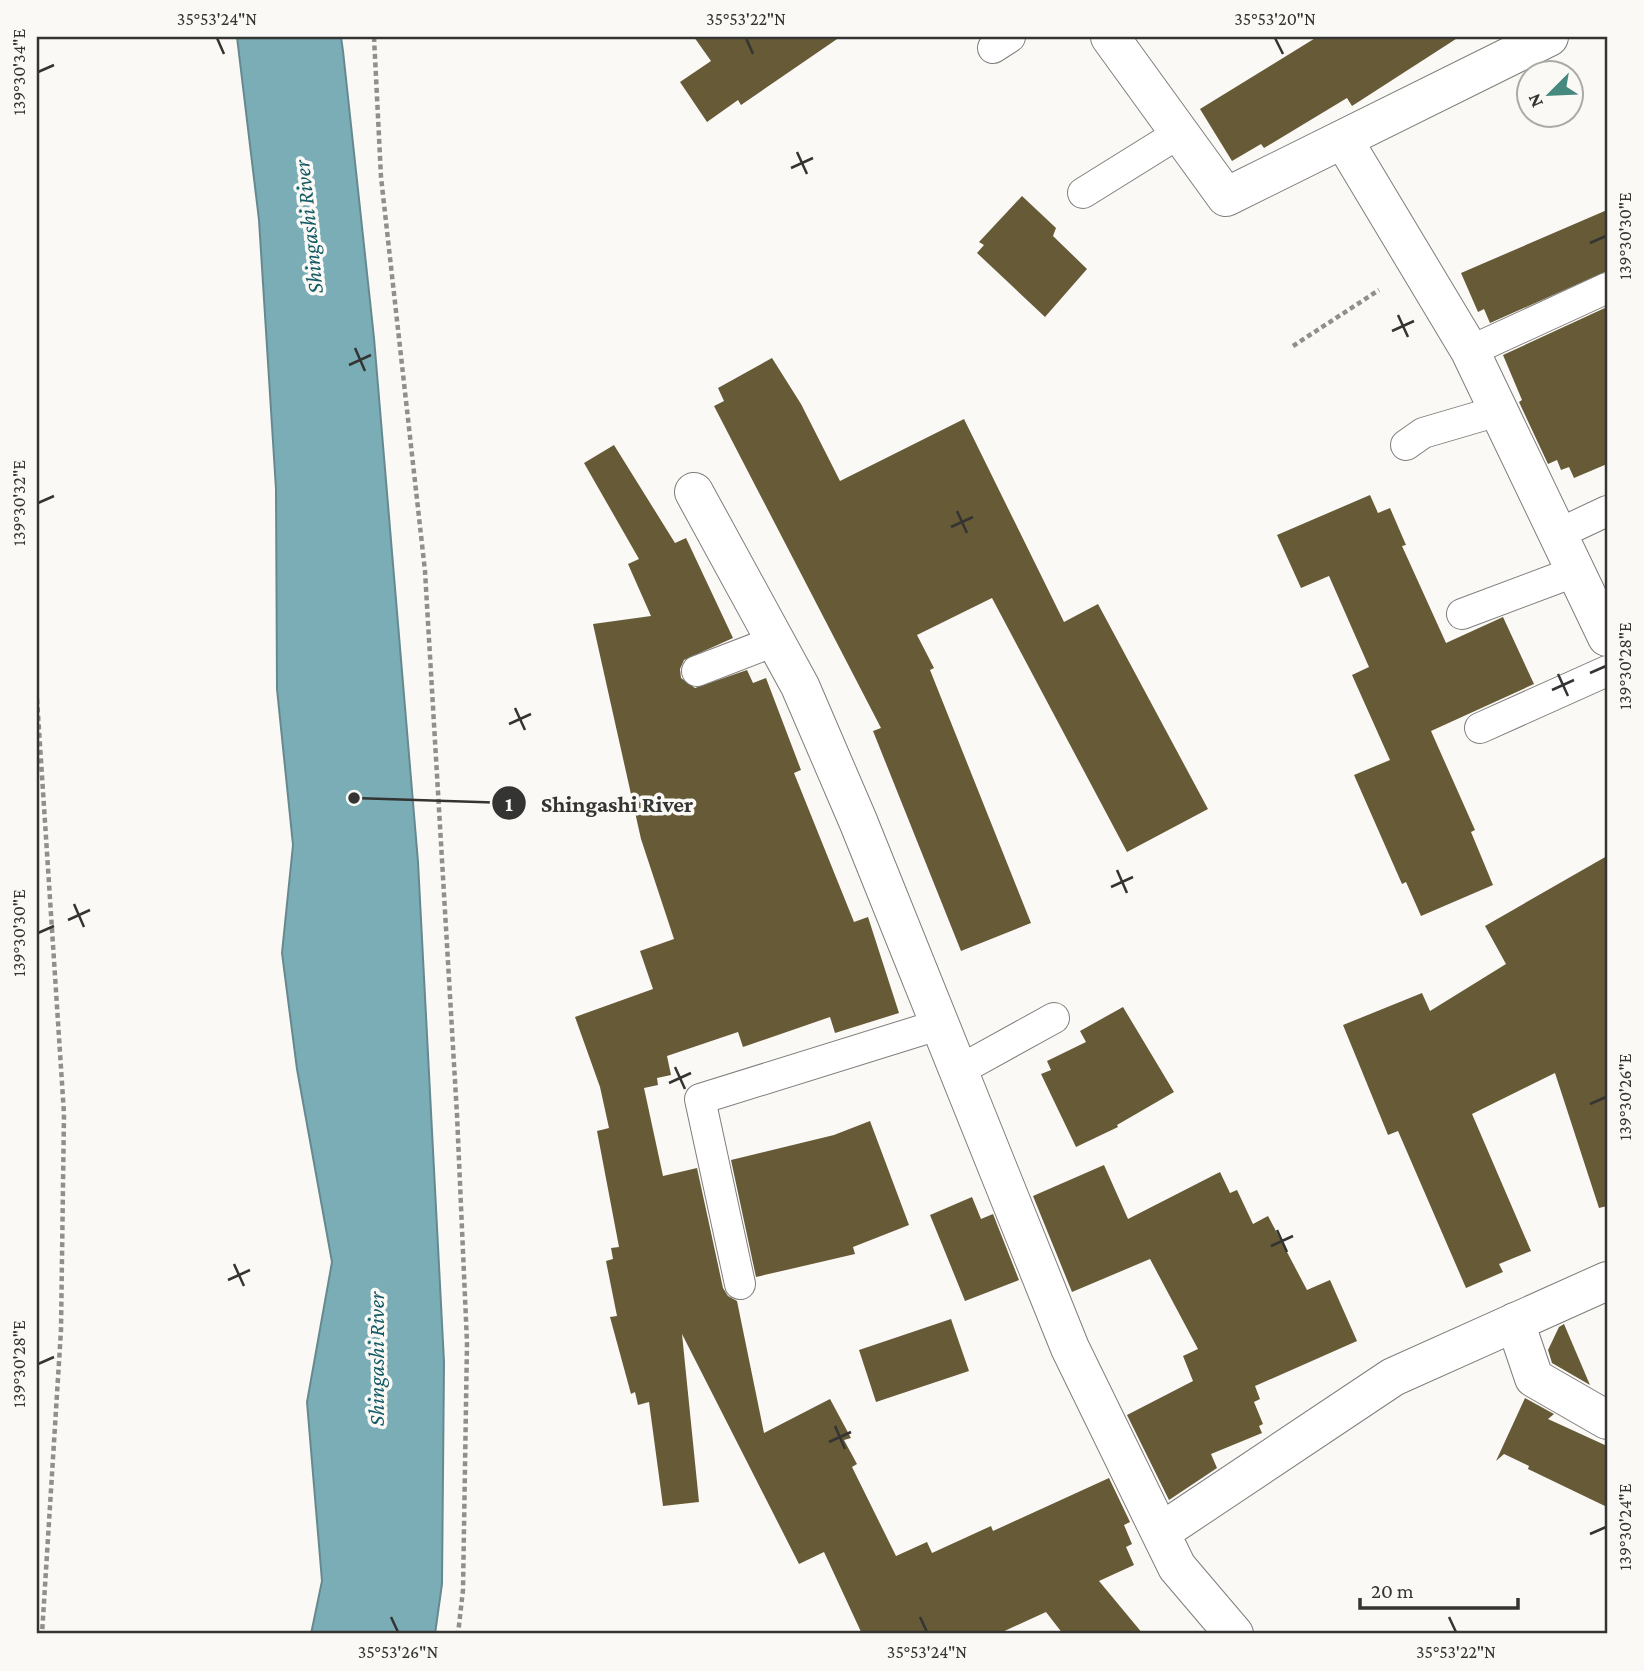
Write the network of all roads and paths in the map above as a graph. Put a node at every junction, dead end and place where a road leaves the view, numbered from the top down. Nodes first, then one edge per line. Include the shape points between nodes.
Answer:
1 (374, 37) edge
2 (1110, 37) edge
3 (1549, 37) edge
4 (1181, 132) junction
5 (1344, 141) junction
6 (1083, 193) dead end
7 (1418, 264) junction
8 (1607, 288) edge
9 (1293, 346) dead end
10 (1470, 351) junction
11 (1499, 411) junction
12 (1406, 445) dead end
13 (694, 492) dead end
14 (1607, 511) edge
15 (1556, 535) junction
16 (1574, 572) junction
17 (1462, 614) dead end
18 (1607, 637) edge
19 (775, 641) junction
20 (697, 671) dead end
21 (1607, 671) edge
22 (37, 699) edge
23 (1480, 728) dead end
24 (1054, 1018) dead end
25 (938, 1025) junction
26 (958, 1071) junction
27 (1607, 1281) edge
28 (740, 1284) dead end
29 (1515, 1322) junction
30 (1607, 1420) edge
31 (1161, 1532) junction
32 (41, 1634) edge
33 (458, 1634) edge
34 (1233, 1634) edge

1 - 33 path via 381,177 425,571 457,1115 467,1343 463,1590
2 - 4 street
3 - 5 street
4 - 5 street via 1226,197
4 - 6 lane
5 - 7 street
7 - 9 path
7 - 10 street
8 - 10 lane
10 - 11 street
11 - 12 lane via 1423,433
11 - 15 street
13 - 19 street
14 - 15 lane
15 - 16 street
16 - 17 lane
16 - 18 street
19 - 20 lane
19 - 25 street via 800,686 858,821
21 - 23 lane
22 - 32 path via 64,1114 61,1330
24 - 26 lane
25 - 26 street
25 - 28 lane via 700,1099
26 - 31 street via 1070,1348
27 - 29 street
29 - 30 street via 1534,1378
29 - 31 street via 1393,1377
31 - 34 street via 1177,1567

